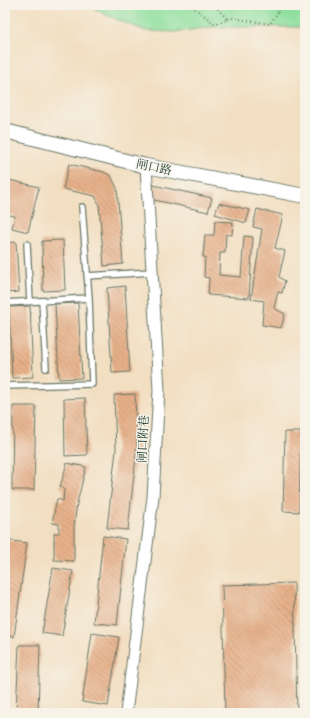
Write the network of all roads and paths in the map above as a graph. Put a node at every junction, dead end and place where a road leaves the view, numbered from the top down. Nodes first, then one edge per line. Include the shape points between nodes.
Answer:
1 (193, 5) edge
2 (283, 5) edge
3 (215, 6) dead end
4 (228, 20) junction
5 (5, 131) edge
6 (146, 166) junction
7 (305, 196) edge
8 (82, 207) dead end
9 (28, 244) dead end
10 (152, 272) junction
11 (87, 276) junction
12 (89, 298) junction
13 (30, 301) junction
14 (42, 301) junction
15 (5, 302) edge
16 (46, 368) dead end
17 (5, 386) edge
18 (126, 713) edge

1 - 4 path via 215,24
2 - 4 path via 270,24 232,18
3 - 4 path
5 - 6 street, 闸口路
6 - 7 street, 闸口路
6 - 10 street, 闸口附巷
8 - 11 lane
9 - 13 lane
10 - 11 lane
10 - 18 street, 闸口附巷 via 159,390 153,496
11 - 12 lane
12 - 14 lane
12 - 17 lane via 92,384
13 - 14 lane
13 - 15 lane
14 - 16 lane

